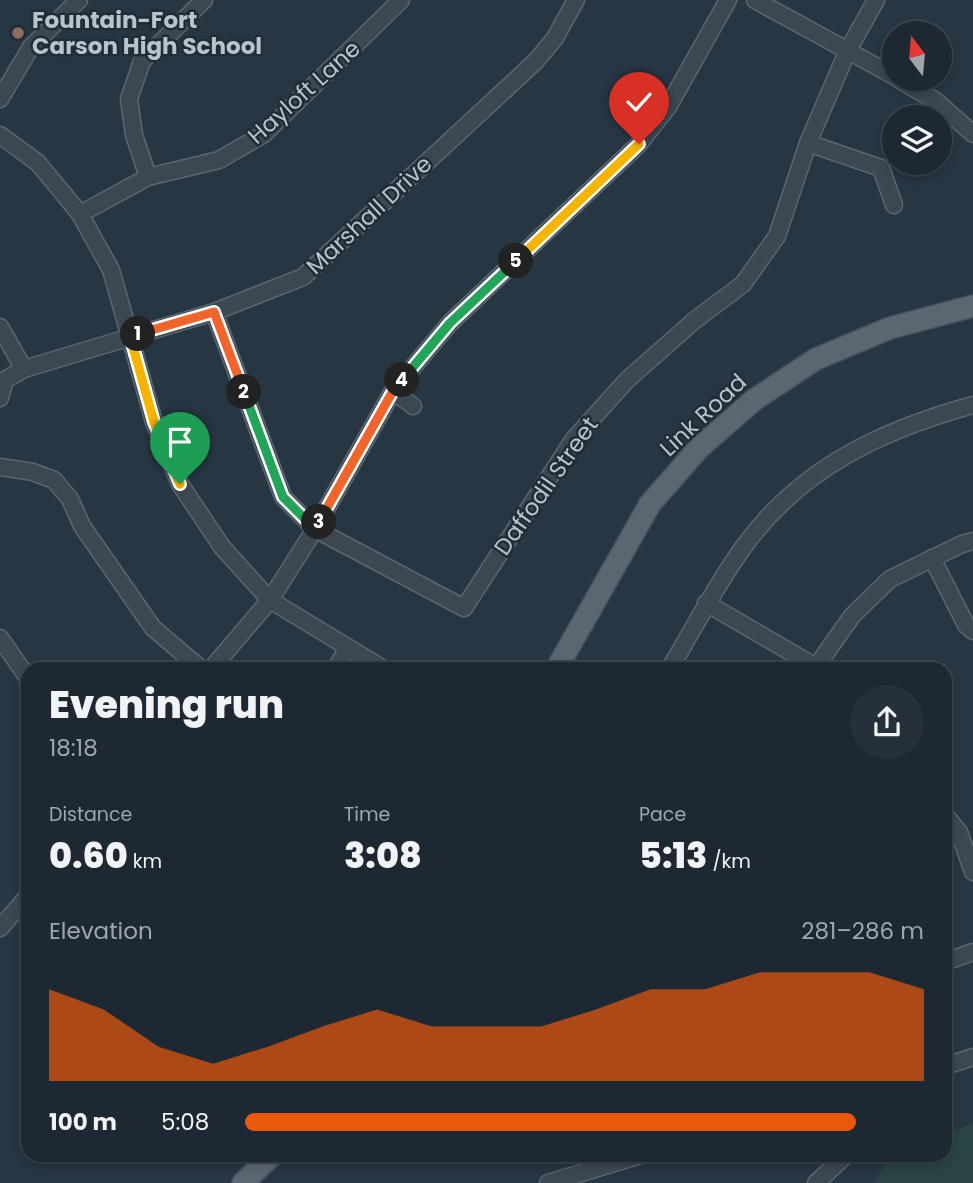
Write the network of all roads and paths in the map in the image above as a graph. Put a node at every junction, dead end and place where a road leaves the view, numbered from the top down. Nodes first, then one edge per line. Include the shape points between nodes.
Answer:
1 (79, 0) edge
2 (204, 0) edge
3 (401, 0) edge
4 (576, 0) edge
5 (728, 0) edge
6 (755, 0) edge
7 (876, 0) edge
8 (848, 50) junction
9 (882, 70) edge
10 (919, 91) edge
11 (0, 99) edge
12 (973, 134) edge
13 (0, 135) edge
14 (808, 143) junction
15 (148, 177) junction
16 (894, 205) dead end
17 (80, 214) junction
18 (973, 306) edge
19 (214, 312) junction
20 (0, 327) edge
21 (130, 336) junction
22 (24, 369) junction
23 (393, 391) junction
24 (0, 398) edge
25 (973, 405) edge
26 (413, 406) dead end
27 (0, 467) edge
28 (315, 529) junction
29 (973, 541) edge
30 (932, 558) junction
31 (270, 600) junction
32 (706, 603) junction
33 (973, 631) edge
34 (0, 638) edge
35 (348, 648) junction
36 (193, 662) edge
37 (217, 662) edge
38 (340, 662) edge
39 (372, 662) edge
40 (560, 662) edge
41 (673, 662) edge
42 (808, 662) edge
43 (821, 662) edge
44 (21, 668) edge
45 (966, 827) edge
46 (973, 872) edge
47 (21, 904) edge
48 (0, 928) edge
49 (973, 952) edge
50 (952, 960) edge
51 (973, 1058) edge
52 (952, 1064) edge
53 (265, 1162) edge
54 (618, 1162) edge
55 (838, 1162) edge
56 (243, 1183) edge
57 (548, 1183) edge
58 (816, 1183) edge

1 - 11 street via 31,47
2 - 15 street via 142,61 129,99 134,135
3 - 15 street, Hayloft Lane via 264,134 219,160
4 - 19 street, Marshall Drive via 536,61 303,278
5 - 23 street via 668,107 639,144 450,323
6 - 8 street
7 - 8 street, Daffodil Street
8 - 9 street
8 - 14 street, Daffodil Street
10 - 12 street
13 - 17 street via 38,163
14 - 16 street via 881,168
14 - 28 street, Daffodil Street via 778,236 743,284 627,380 574,439 464,608
15 - 17 street, Hayloft Lane
17 - 21 street via 111,270
18 - 40 main road, Link Road via 890,328 816,359 745,408 699,448 650,504
19 - 21 street, Marshall Drive
19 - 28 street, Daffodil Street via 283,497
20 - 22 street
21 - 22 street, Marshall Drive
21 - 31 street via 154,422 180,484 222,547
22 - 24 street, Marshall Drive via 5,380
23 - 26 street
23 - 28 street
25 - 32 street via 926,418 860,446 817,474 776,508 745,544
27 - 36 street via 33,471 54,480 153,628
28 - 31 street
29 - 30 street
30 - 33 street
30 - 43 street via 890,579 852,616
31 - 35 street
31 - 37 street
32 - 41 street
32 - 42 street
34 - 44 street
35 - 38 street
35 - 39 street
45 - 46 street
47 - 48 street
49 - 50 street
51 - 52 street
53 - 56 main road
54 - 57 street
55 - 58 street

